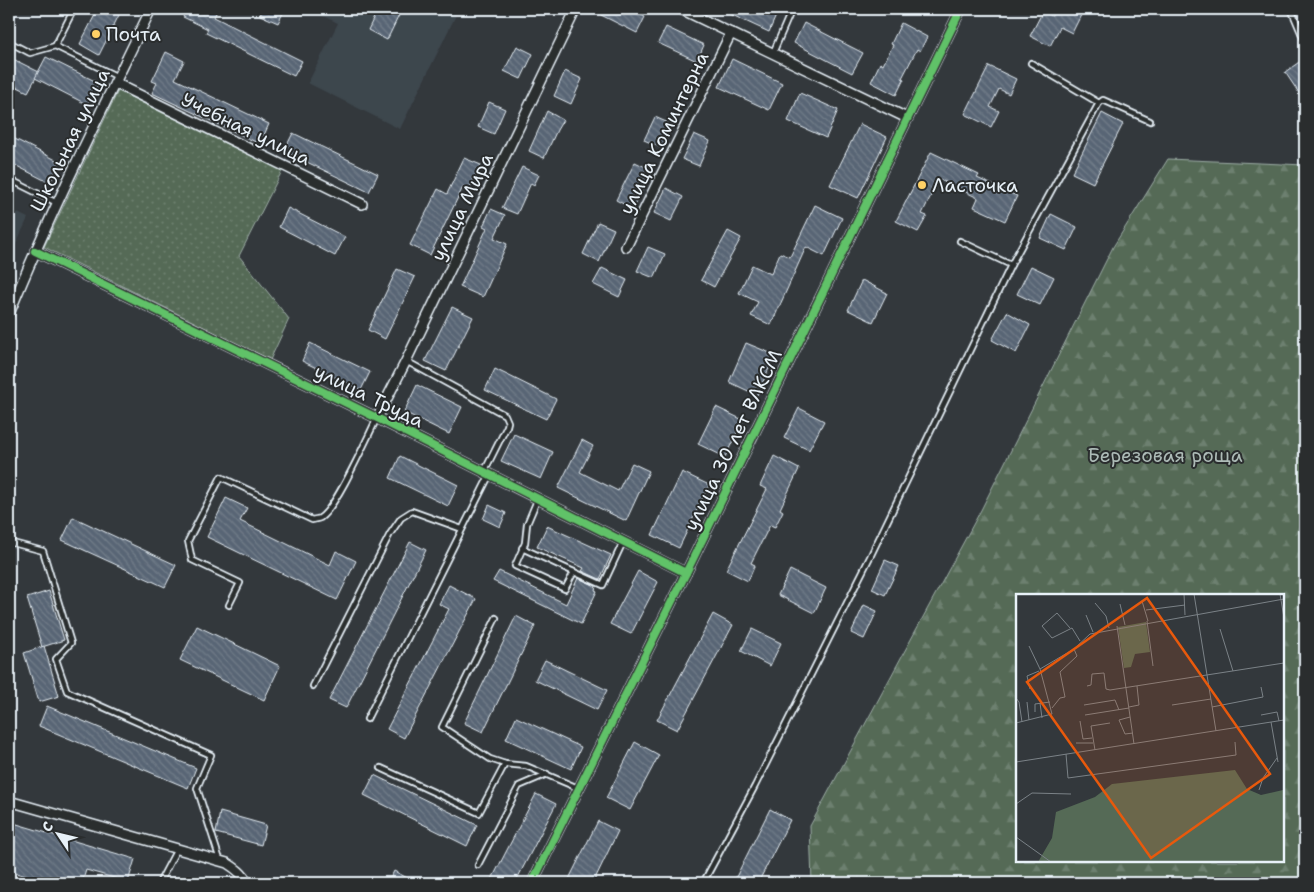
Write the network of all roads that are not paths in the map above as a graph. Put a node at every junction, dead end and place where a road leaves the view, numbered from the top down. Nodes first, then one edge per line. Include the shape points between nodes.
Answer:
1 (74, 9) edge
2 (152, 9) edge
3 (576, 9) edge
4 (681, 9) edge
5 (792, 9) edge
6 (961, 9) edge
7 (1291, 9) edge
8 (731, 33) junction
9 (9, 42) edge
10 (1305, 42) edge
11 (54, 46) junction
12 (773, 53) junction
13 (1031, 63) dead end
14 (117, 80) junction
15 (1099, 103) junction
16 (907, 118) junction
17 (1150, 122) dead end
18 (9, 179) edge
19 (57, 203) junction
20 (362, 204) dead end
21 (960, 241) dead end
22 (626, 247) dead end
23 (36, 251) junction
24 (1011, 265) junction
25 (9, 288) edge
26 (18, 292) junction
27 (9, 314) edge
28 (406, 361) junction
29 (377, 418) junction
30 (487, 473) junction
31 (538, 498) junction
32 (462, 529) junction
33 (624, 541) junction
34 (9, 542) edge
35 (522, 548) junction
36 (574, 572) junction
37 (686, 573) junction
38 (229, 605) dead end
39 (496, 618) dead end
40 (313, 686) dead end
41 (367, 719) dead end
42 (505, 764) junction
43 (381, 768) dead end
44 (547, 774) junction
45 (578, 788) junction
46 (9, 801) edge
47 (177, 849) junction
48 (220, 861) junction
49 (478, 865) dead end
50 (159, 883) edge
51 (247, 883) edge
52 (532, 883) edge
53 (703, 883) edge

1 - 11 lane
2 - 14 street, Школьная улица
3 - 28 street, улица Мира
4 - 8 street
5 - 12 lane
6 - 16 street, улица 30 лет ВЛКСМ
7 - 10 lane
8 - 12 street
8 - 22 street, улица Коминтерна
9 - 11 lane via 30,53
11 - 14 lane
12 - 16 street
13 - 15 lane
14 - 19 street, Школьная улица
14 - 20 street, Учебная улица
15 - 17 lane via 1103,100
15 - 24 lane
16 - 37 street, улица 30 лет ВЛКСМ
18 - 19 lane
19 - 23 street, Школьная улица
21 - 24 lane
23 - 26 street, Школьная улица
23 - 29 street, улица Труда
24 - 53 lane via 867,564
25 - 26 lane
26 - 27 street, Школьная улица
28 - 29 street, улица Мира
28 - 30 lane via 505,415 507,426
29 - 30 street, улица Труда
29 - 38 lane via 344,484 320,518 312,520 221,477 188,541 192,560 240,582
30 - 31 street, улица Труда
30 - 32 lane
31 - 33 street, улица Труда
31 - 35 lane via 527,524
32 - 40 lane via 412,511 401,518
32 - 41 lane
33 - 36 lane via 603,585
33 - 37 street, улица Труда
34 - 48 lane via 43,551 71,643 56,659 67,691 210,754 197,788
35 - 36 lane
35 - 36 lane via 515,566 565,589
37 - 45 street, улица 30 лет ВЛКСМ
39 - 42 lane via 442,727 490,759
42 - 43 lane via 479,813
42 - 44 lane via 526,766
44 - 45 lane
44 - 49 lane via 519,786
45 - 52 street, улица 30 лет ВЛКСМ
46 - 47 street
47 - 48 street
47 - 50 lane
48 - 51 street via 238,871

